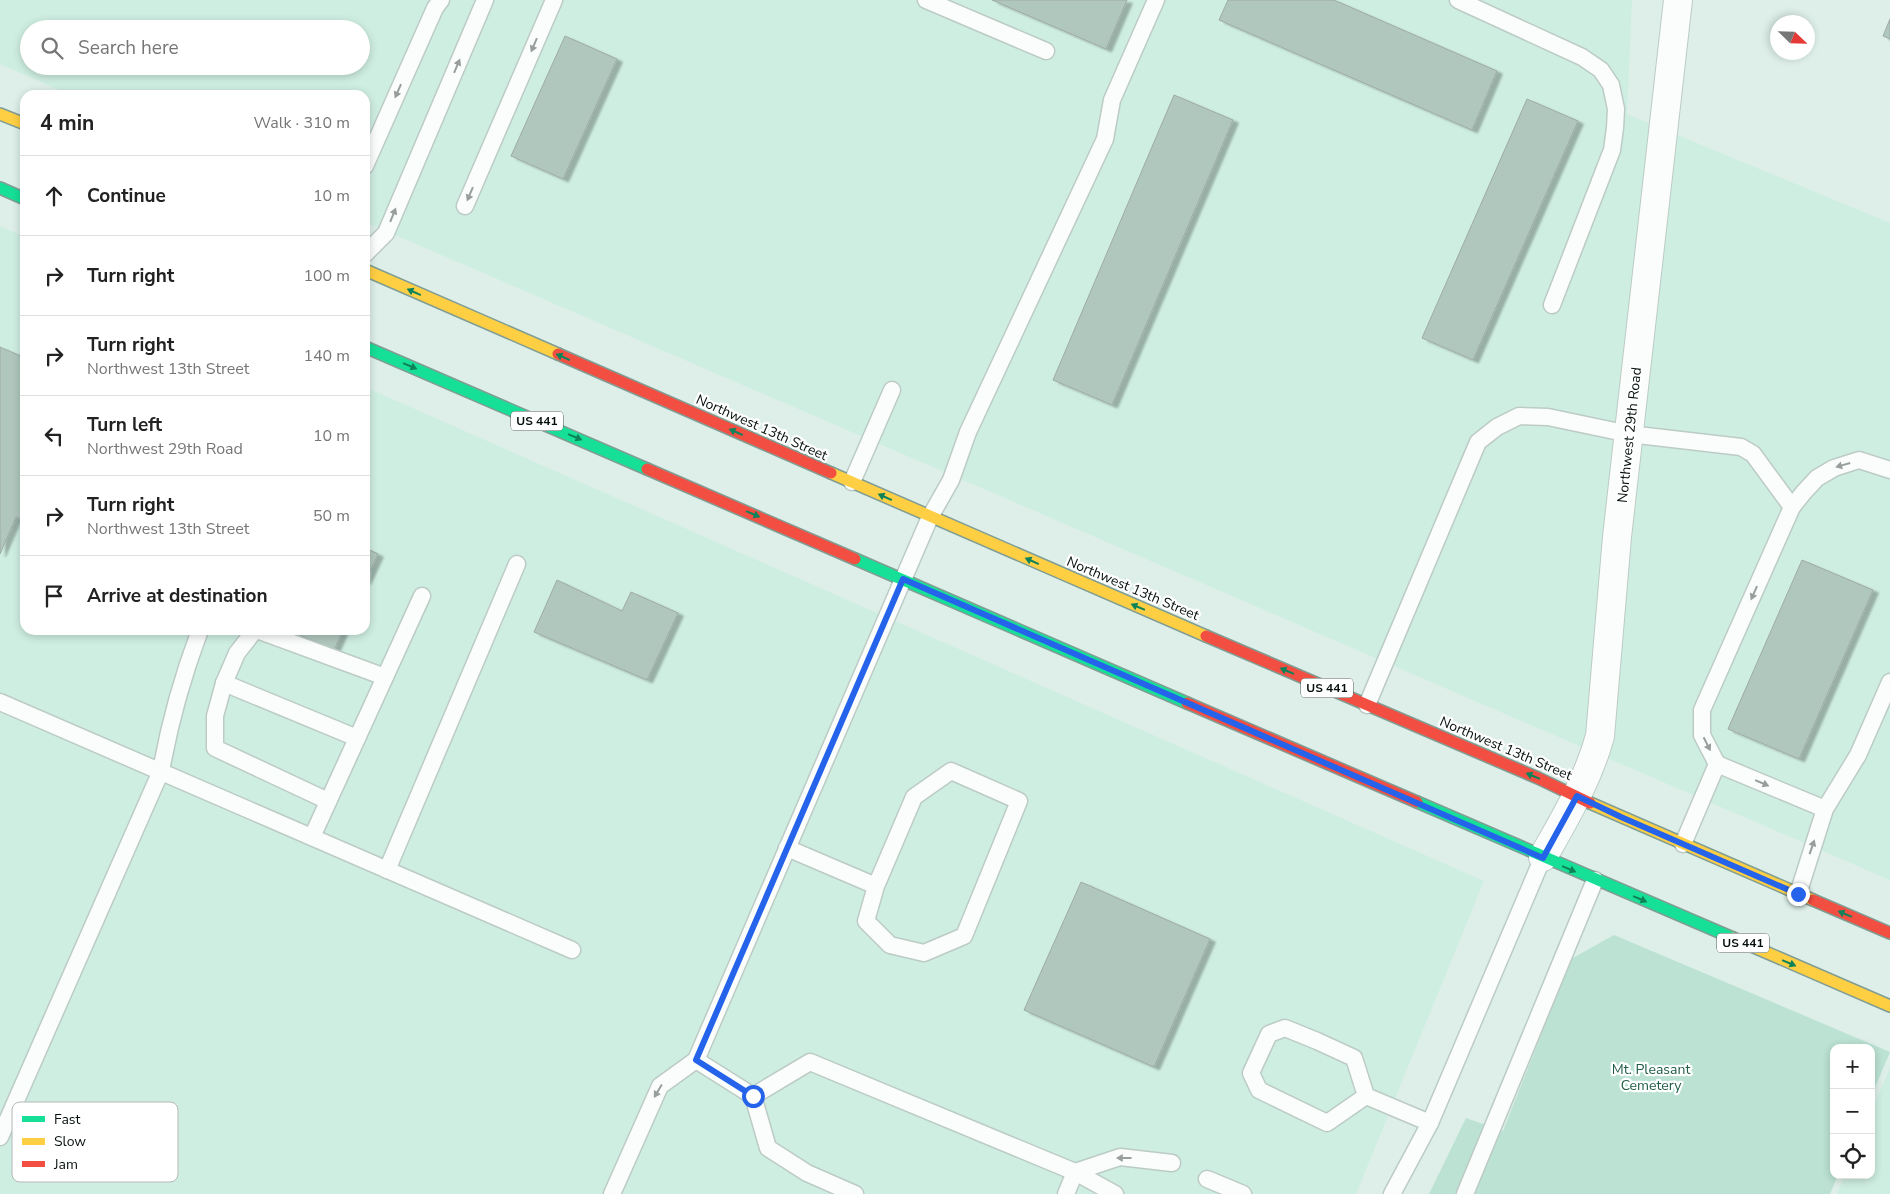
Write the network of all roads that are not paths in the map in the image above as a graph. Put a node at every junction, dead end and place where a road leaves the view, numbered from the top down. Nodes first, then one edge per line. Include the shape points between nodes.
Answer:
1 (441, 0) edge
2 (485, 0) edge
3 (554, 0) edge
4 (926, 0) edge
5 (1156, 0) edge
6 (1458, 0) edge
7 (1678, 0) edge
8 (1046, 50) dead end
9 (0, 114) edge
10 (20, 122) edge
11 (370, 155) edge
12 (0, 188) edge
13 (20, 197) edge
14 (465, 206) dead end
15 (370, 249) edge
16 (370, 272) edge
17 (1552, 305) dead end
18 (370, 348) edge
19 (892, 390) dead end
20 (1629, 434) junction
21 (1890, 470) edge
22 (852, 482) junction
23 (1792, 507) junction
24 (930, 517) junction
25 (517, 564) dead end
26 (903, 579) junction
27 (422, 596) dead end
28 (198, 635) edge
29 (252, 635) edge
30 (269, 635) edge
31 (385, 678) junction
32 (1890, 682) edge
33 (224, 684) junction
34 (0, 702) edge
35 (1367, 705) junction
36 (358, 738) junction
37 (1717, 764) junction
38 (161, 771) junction
39 (1577, 796) junction
40 (328, 802) junction
41 (1825, 809) junction
42 (312, 838) junction
43 (1683, 844) junction
44 (787, 848) junction
45 (1543, 858) junction
46 (387, 870) junction
47 (1595, 880) junction
48 (876, 886) junction
49 (1798, 894) junction
50 (1890, 933) edge
51 (572, 950) dead end
52 (1890, 1006) edge
53 (696, 1060) junction
54 (753, 1096) junction
55 (1366, 1096) junction
56 (15, 1102) edge
57 (12, 1110) edge
58 (1430, 1123) junction
59 (0, 1137) edge
60 (1172, 1163) dead end
61 (1075, 1172) junction
62 (1207, 1178) dead end
63 (612, 1194) edge
64 (855, 1194) edge
65 (1066, 1194) edge
66 (1115, 1194) edge
67 (1243, 1194) edge
68 (1392, 1194) edge
69 (1464, 1194) edge

1 -> 11 lane
15 -> 2 lane via 386,233
3 -> 14 lane
4 - 8 lane
5 - 24 lane via 1112,100 1105,139 968,432 951,480
6 - 17 lane via 1582,57 1601,70 1611,85 1616,109 1612,150
7 - 20 street, Northwest 29th Road
9 - 10 main road
12 - 13 main road
22 -> 16 main road, Northwest 13th Street / US 441
18 -> 26 main road, US 441
19 - 22 lane
20 - 23 lane via 1741,447 1753,454
20 - 35 lane via 1548,417 1519,416 1478,442
20 - 39 street, Northwest 29th Road via 1600,736
21 -> 23 lane via 1859,460 1834,468 1817,478
24 -> 22 main road, Northwest 13th Street / US 441
23 -> 37 lane via 1702,710 1702,735
24 - 26 lane
35 -> 24 main road, Northwest 13th Street / US 441
25 - 46 lane
26 - 44 lane
26 - 45 main road, US 441
27 - 31 lane
28 - 38 lane via 183,677
29 - 33 lane via 237,653
30 - 31 lane
31 - 36 lane
32 - 41 lane via 1858,756
33 - 36 lane
33 - 40 lane via 215,716 216,748
34 - 38 lane
39 -> 35 main road, Northwest 13th Street / US 441
36 - 40 lane
37 -> 41 lane
37 - 43 lane
38 - 42 lane
38 - 56 lane
39 - 43 main road, Northwest 13th Street / US 441
39 - 45 street, Northwest 29th Road
40 - 42 lane
49 -> 41 lane
42 - 46 lane
43 - 49 main road, Northwest 13th Street / US 441
44 - 48 lane
44 - 53 lane
45 -> 47 main road, US 441
45 - 58 lane
46 - 51 lane
47 -> 52 main road, US 441
47 - 69 lane
48 - 48 lane via 866,921 890,945 924,953 964,936 1019,801 952,771 914,797
50 -> 49 main road, Northwest 13th Street / US 441
53 - 54 lane
53 -> 63 lane via 660,1086
54 - 61 lane via 810,1062
54 - 64 lane via 768,1148 807,1173
55 - 55 lane via 1354,1058 1285,1028 1269,1034 1251,1073 1259,1090 1327,1123
55 - 58 lane
57 - 59 lane
58 - 68 lane
60 -> 61 lane via 1120,1157
61 - 65 lane
61 - 66 lane
62 - 67 lane

